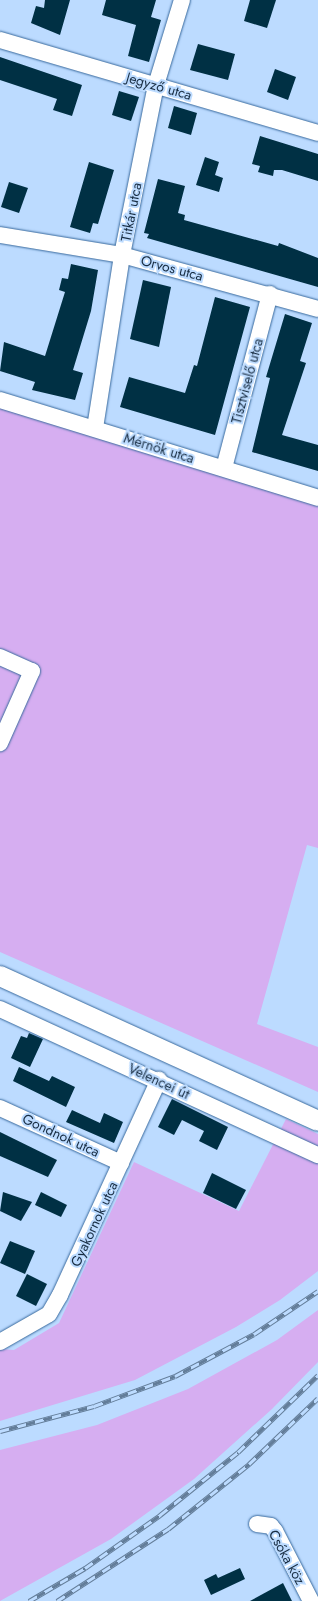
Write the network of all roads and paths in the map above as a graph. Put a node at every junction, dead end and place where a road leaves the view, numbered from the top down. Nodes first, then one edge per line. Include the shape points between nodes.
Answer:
1 (182, 0) edge
2 (0, 40) edge
3 (156, 85) junction
4 (318, 132) edge
5 (0, 235) edge
6 (122, 255) junction
7 (270, 294) junction
8 (318, 308) edge
9 (0, 400) edge
10 (95, 428) junction
11 (224, 468) junction
12 (318, 498) edge
13 (0, 657) edge
14 (0, 743) edge
15 (0, 976) edge
16 (0, 1009) edge
17 (159, 1080) junction
18 (0, 1108) edge
19 (318, 1121) edge
20 (318, 1155) edge
21 (121, 1163) junction
22 (0, 1342) edge
23 (256, 1524) dead end
24 (311, 1601) edge

1 - 3 street, Titkár utca
2 - 3 street, Jegyző utca
3 - 4 street, Jegyző utca
3 - 6 street, Titkár utca
5 - 6 street, Orvos utca
6 - 7 street, Orvos utca
6 - 10 street, Titkár utca
7 - 8 street, Orvos utca
7 - 11 street, Tisztviselő utca
9 - 10 street, Mérnök utca
10 - 11 street, Mérnök utca
11 - 12 street, Mérnök utca
13 - 14 street via 32,671
15 - 19 main road, Velencei út
16 - 17 street, Velencei út
17 - 20 street, Velencei út
17 - 21 street, Gyakornok utca
18 - 21 street, Gondnok utca
21 - 22 street, Gyakornok utca via 49,1314
23 - 24 street, Csóka köz via 271,1526 275,1531

